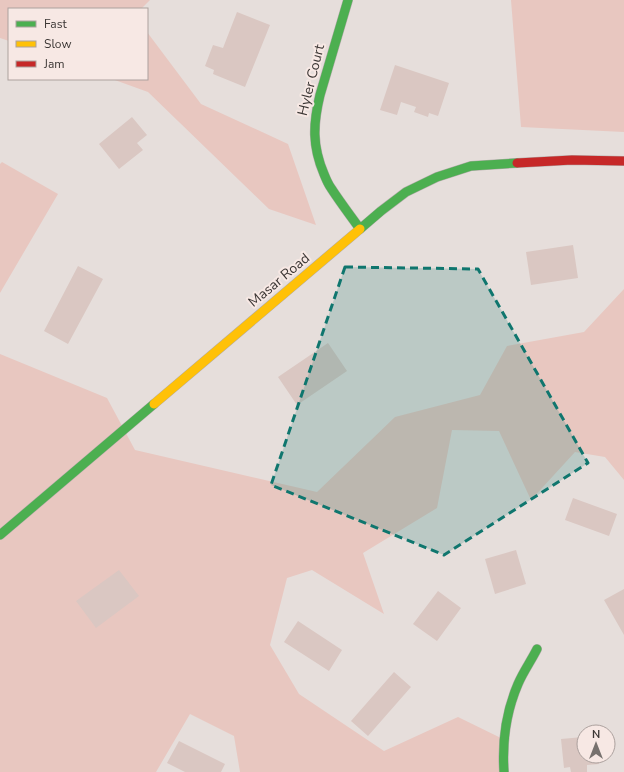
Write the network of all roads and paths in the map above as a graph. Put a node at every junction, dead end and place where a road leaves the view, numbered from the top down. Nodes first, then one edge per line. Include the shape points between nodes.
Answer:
1 (348, 0) edge
2 (624, 161) edge
3 (360, 229) junction
4 (0, 535) edge
5 (537, 649) dead end
6 (504, 772) edge

1 - 3 street, Hyler Court via 320,95 314,131 316,150 330,187
2 - 3 street, Masar Road via 572,160 471,166 437,177 406,192
3 - 4 street, Masar Road
5 - 6 street via 512,699 504,738

